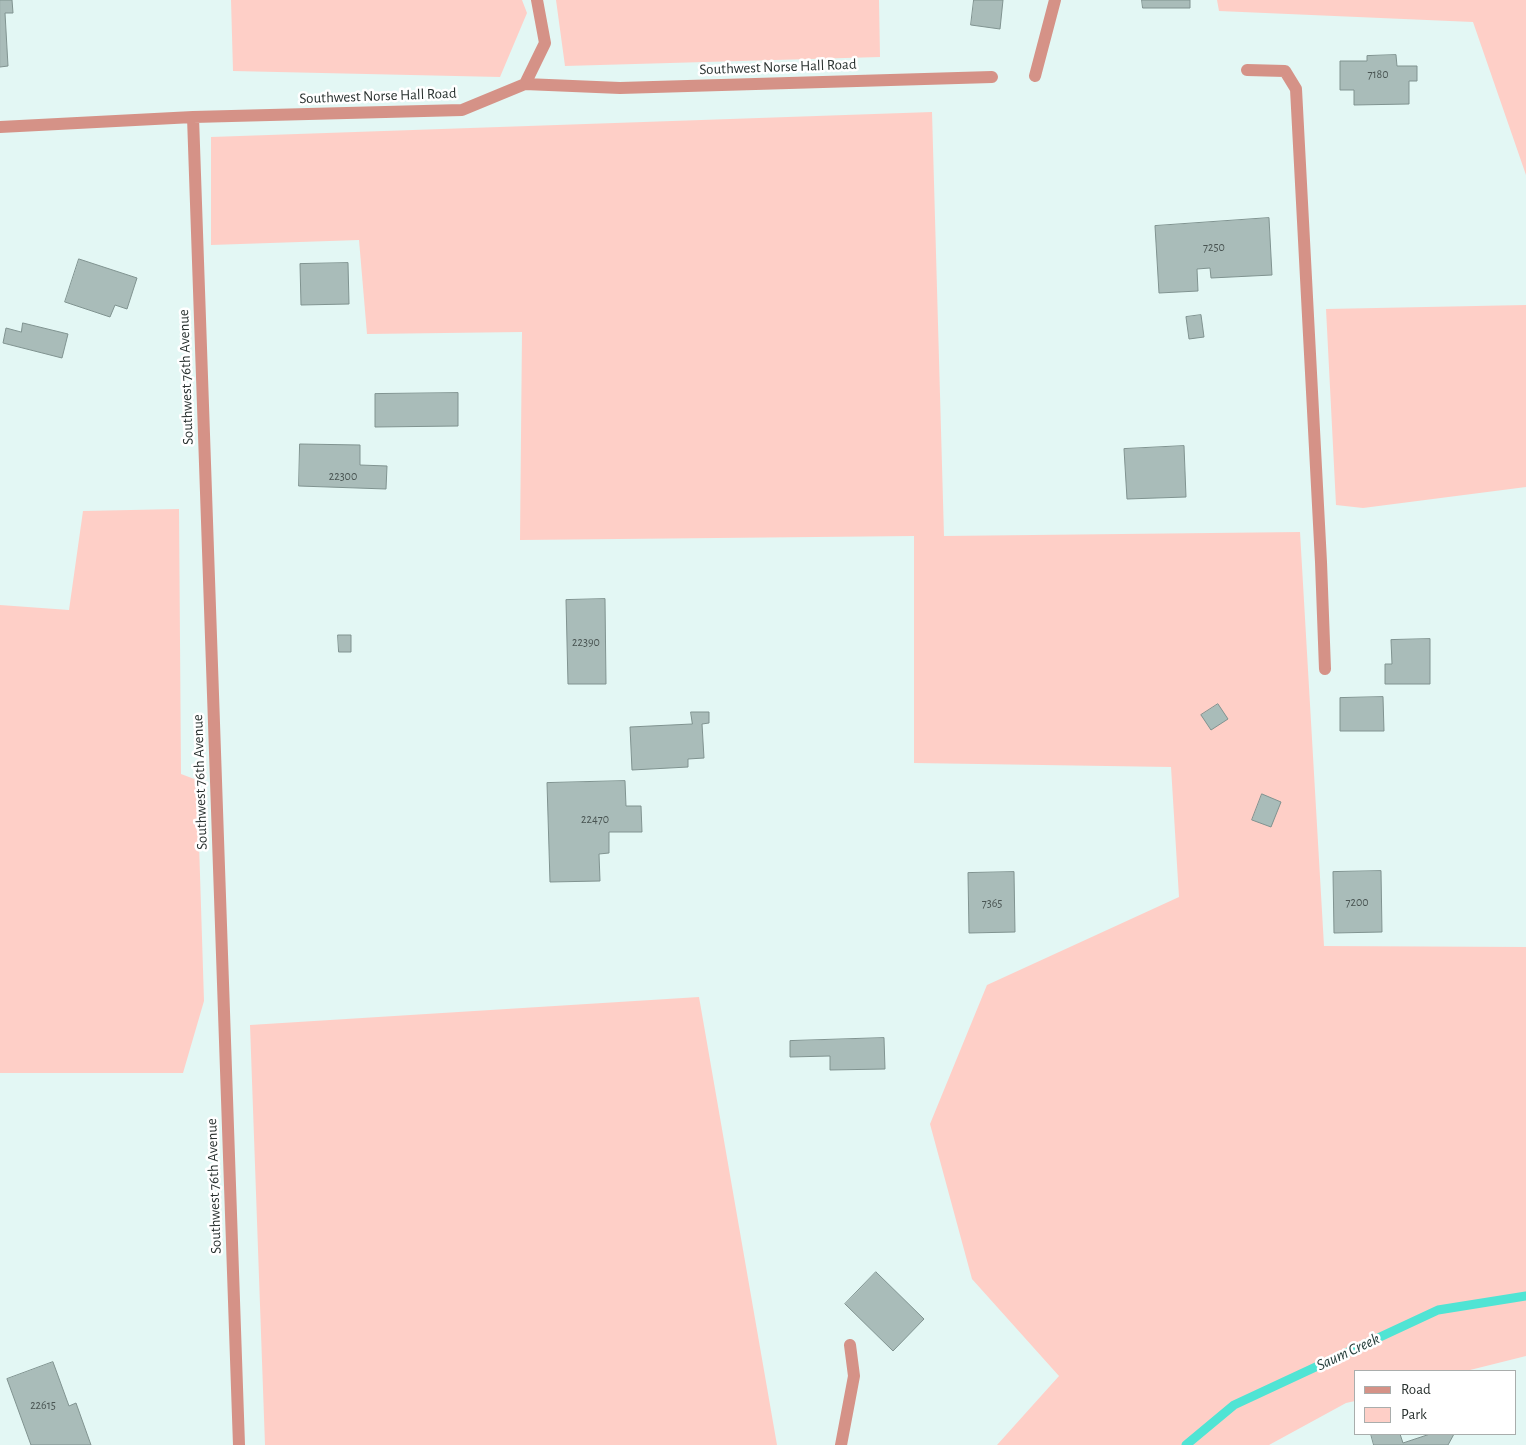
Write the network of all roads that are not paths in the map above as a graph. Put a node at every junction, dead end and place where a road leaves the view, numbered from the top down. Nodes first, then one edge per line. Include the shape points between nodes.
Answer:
1 (537, 0) edge
2 (1054, 0) edge
3 (1247, 70) dead end
4 (1035, 76) dead end
5 (992, 77) dead end
6 (525, 84) junction
7 (193, 118) junction
8 (0, 127) edge
9 (1325, 669) dead end
10 (850, 1345) dead end
11 (239, 1445) edge
12 (842, 1445) edge

1 - 6 street via 545,43
2 - 4 street
3 - 9 street via 1285,71 1296,89
5 - 6 street, Southwest Norse Hall Road via 620,88
6 - 7 street, Southwest Norse Hall Road via 462,110
7 - 8 street, Southwest Norse Hall Road
7 - 11 street, Southwest 76th Avenue
10 - 12 street via 854,1376

